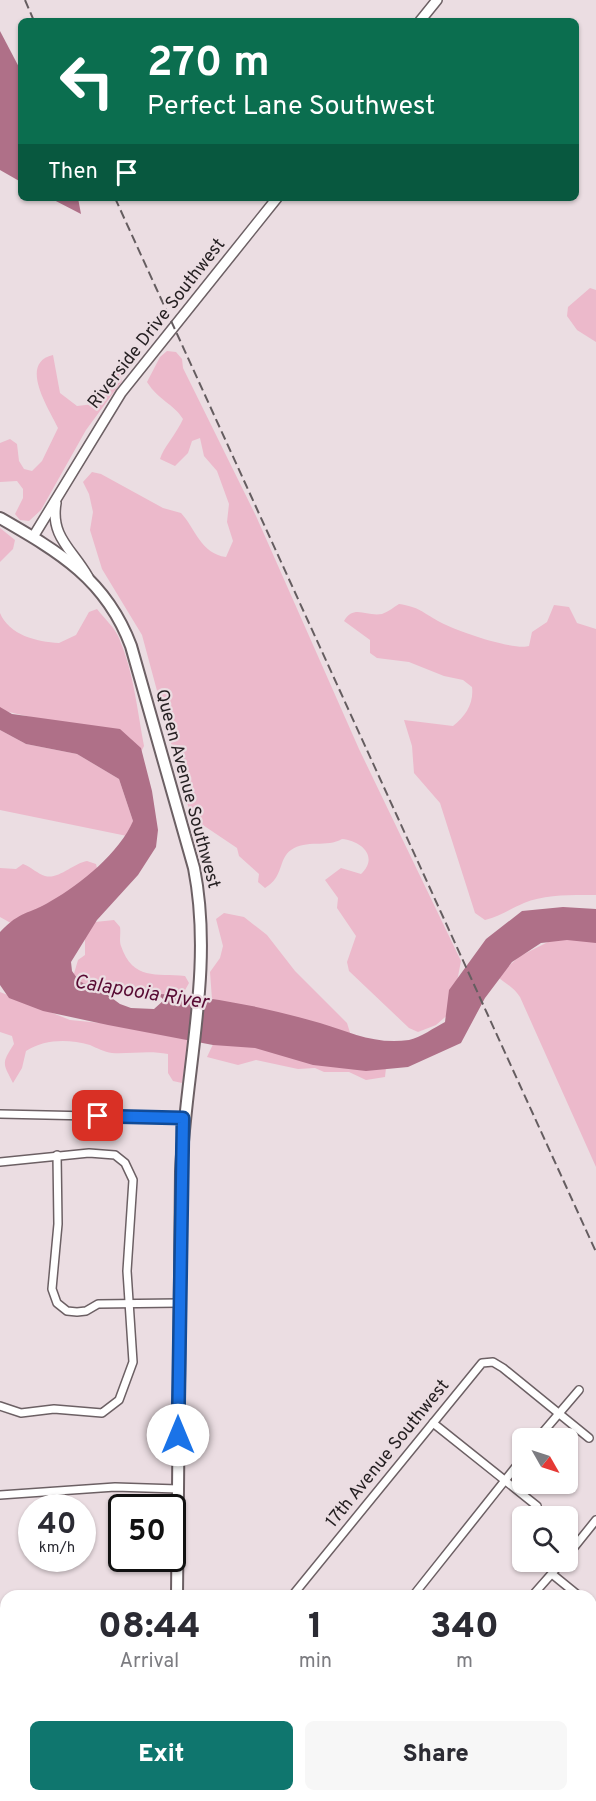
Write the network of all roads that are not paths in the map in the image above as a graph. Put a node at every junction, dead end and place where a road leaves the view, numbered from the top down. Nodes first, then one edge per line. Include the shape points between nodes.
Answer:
1 (436, 0) edge
2 (422, 18) edge
3 (275, 201) edge
4 (57, 496) junction
5 (0, 518) edge
6 (33, 537) junction
7 (88, 576) junction
8 (0, 1114) edge
9 (183, 1118) junction
10 (57, 1155) junction
11 (0, 1162) edge
12 (130, 1303) junction
13 (179, 1303) junction
14 (579, 1390) dead end
15 (0, 1406) edge
16 (557, 1414) junction
17 (433, 1423) junction
18 (546, 1428) edge
19 (589, 1438) dead end
20 (512, 1471) edge
21 (504, 1481) junction
22 (178, 1490) junction
23 (0, 1495) edge
24 (537, 1506) dead end
25 (596, 1520) edge
26 (578, 1542) edge
27 (552, 1574) joint
28 (177, 1590) edge
29 (297, 1590) edge
30 (418, 1590) edge
31 (537, 1590) edge
32 (572, 1590) edge

1 - 2 street
3 - 4 street, Riverside Drive Southwest via 121,393
4 - 6 street, Riverside Drive Southwest
4 - 7 street via 56,531
5 - 6 main road, Queen Avenue Southwest
6 - 7 main road, Queen Avenue Southwest
7 - 9 main road, Queen Avenue Southwest via 118,617 131,646 196,881 201,942 199,983
8 - 9 street
9 - 13 main road, Queen Avenue Southwest
10 - 11 street
10 - 12 street via 115,1155 130,1172 134,1190 127,1240
10 - 12 street via 58,1224 52,1289 57,1303 67,1311 77,1312 98,1304
12 - 13 street
12 - 15 street via 133,1362 119,1400 111,1408 102,1413 54,1409 21,1413
13 - 22 main road, Queen Avenue Southwest
14 - 16 street
16 - 17 street, 17th Avenue Southwest via 493,1362 482,1363
16 - 18 street
16 - 19 street, 17th Avenue Southwest
17 - 21 street
17 - 29 street, 17th Avenue Southwest
20 - 21 street
21 - 24 street
21 - 30 street
22 - 23 street via 114,1487
22 - 28 main road, Queen Avenue Southwest
25 - 26 street
27 - 31 street
27 - 32 street

